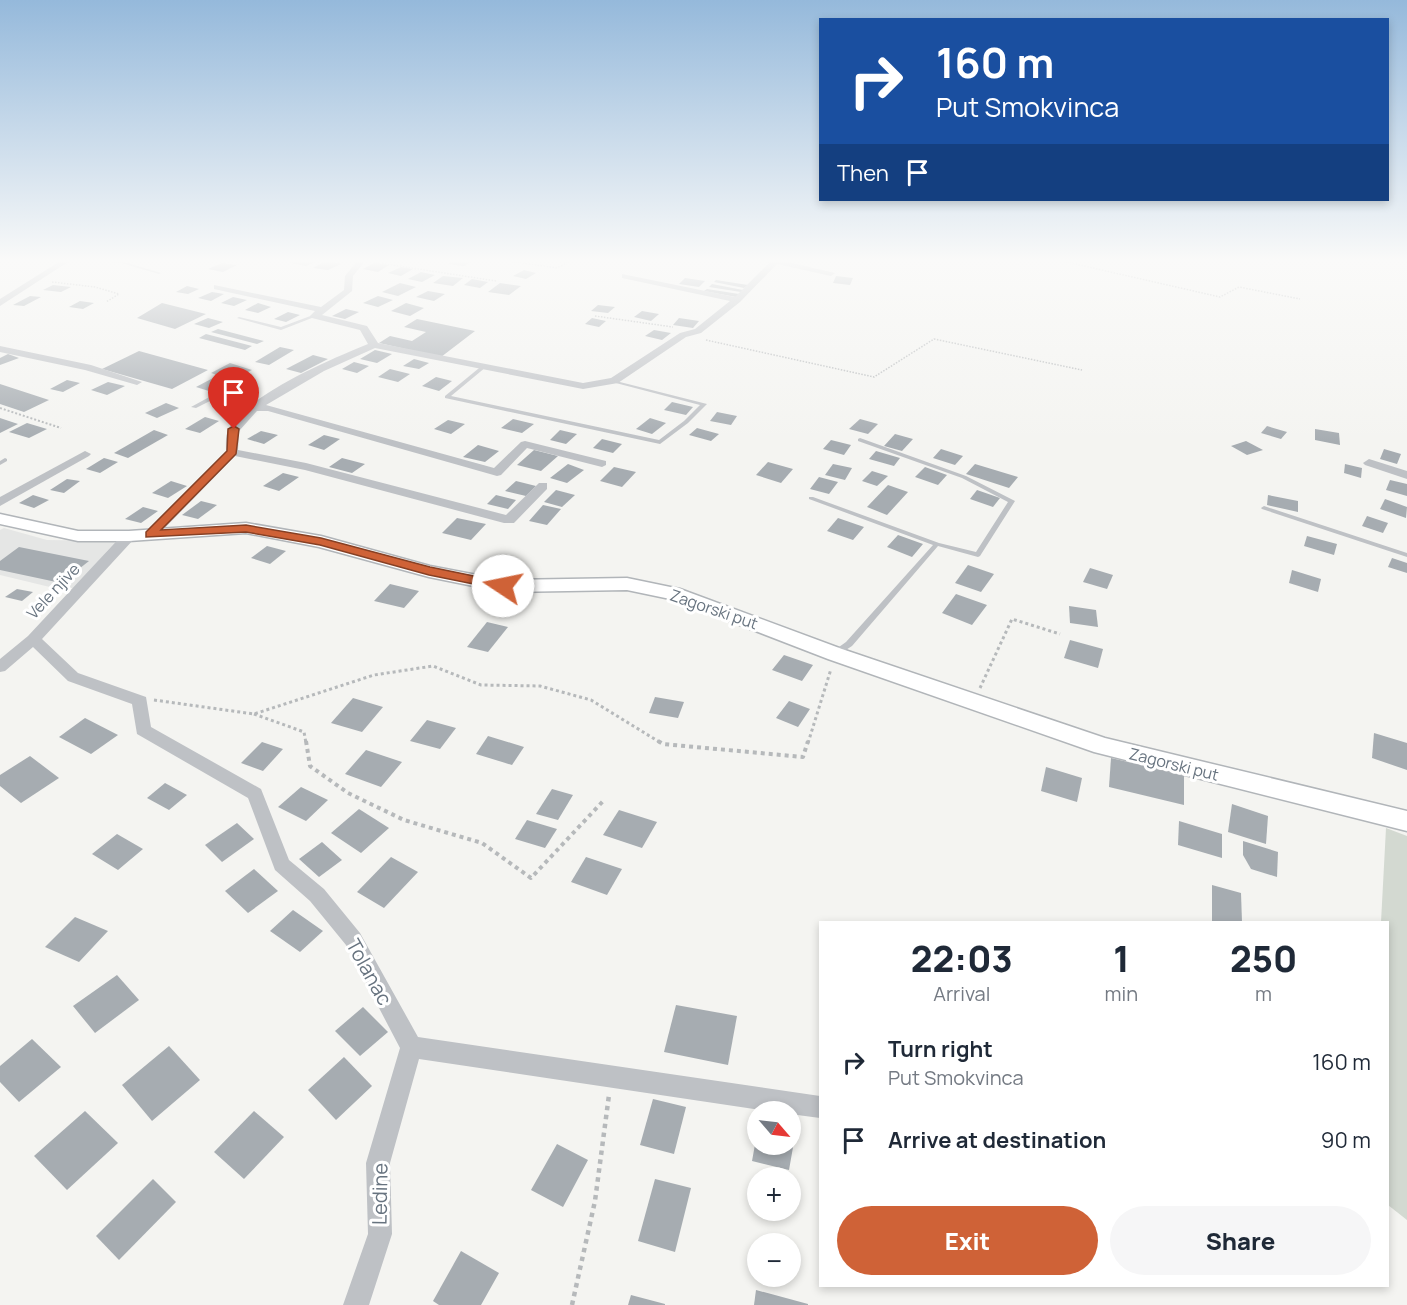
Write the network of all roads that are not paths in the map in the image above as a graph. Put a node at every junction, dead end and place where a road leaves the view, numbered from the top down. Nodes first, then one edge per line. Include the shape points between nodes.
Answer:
1 (250, 321) edge
2 (300, 321) edge
3 (343, 321) edge
4 (712, 321) edge
5 (374, 345) junction
6 (0, 349) edge
7 (484, 366) junction
8 (614, 381) junction
9 (137, 382) dead end
10 (194, 407) dead end
11 (255, 408) junction
12 (860, 440) dead end
13 (232, 452) junction
14 (85, 454) dead end
15 (602, 463) dead end
16 (1369, 463) dead end
17 (1407, 475) edge
18 (543, 486) dead end
19 (811, 498) dead end
20 (0, 502) edge
21 (1264, 508) dead end
22 (0, 519) edge
23 (150, 535) junction
24 (129, 536) junction
25 (937, 544) junction
26 (1407, 555) edge
27 (33, 639) junction
28 (836, 654) junction
29 (0, 667) edge
30 (1407, 821) edge
31 (411, 1047) junction
32 (819, 1107) edge
33 (356, 1305) edge

1 - 2 lane via 281,329
3 - 5 street via 364,328
4 - 8 street
5 - 7 street
5 - 11 street
6 - 9 street
7 - 8 street via 583,386
7 - 8 lane via 447,397 660,442 704,404
10 - 11 lane via 213,397
11 - 13 street via 234,429
11 - 15 street via 269,408 497,472 525,444
12 - 25 lane via 964,477 1012,501 978,555
13 - 18 street via 306,467 509,520
13 - 23 street
14 - 20 street
16 - 17 street
19 - 25 lane
21 - 26 lane
22 - 24 main road, Zagorski put via 78,536
23 - 24 main road, Zagorski put
23 - 28 main road, Zagorski put via 246,528 503,586 627,584 680,595
24 - 27 street, Vele njive
25 - 28 lane
27 - 29 street, Vele njive
27 - 31 street, Tolanac via 73,677 140,701 143,730 255,794 282,865 317,895 353,939
28 - 30 main road, Zagorski put via 1102,746
31 - 32 street
31 - 33 street, Ledine via 378,1163 380,1234

